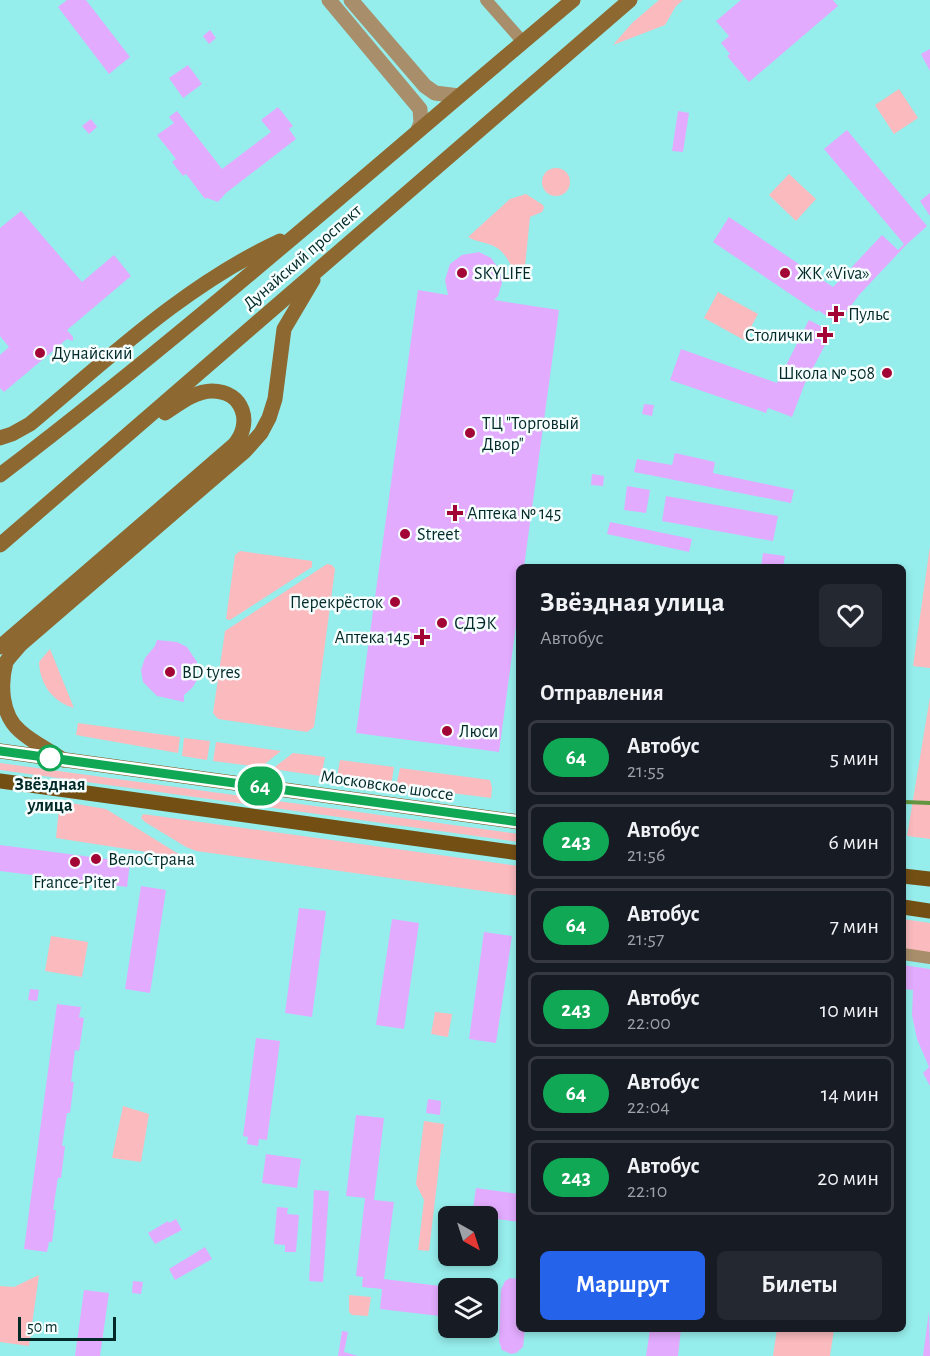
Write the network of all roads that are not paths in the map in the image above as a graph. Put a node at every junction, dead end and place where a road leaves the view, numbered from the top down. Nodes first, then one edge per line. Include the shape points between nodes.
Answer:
1 (329, 0) edge
2 (351, 0) edge
3 (486, 0) edge
4 (573, 0) edge
5 (630, 0) edge
6 (523, 42) junction
7 (459, 96) junction
8 (417, 132) junction
9 (301, 231) junction
10 (322, 265) junction
11 (0, 438) edge
12 (120, 442) junction
13 (0, 476) edge
14 (0, 545) edge
15 (0, 647) edge
16 (0, 751) edge
17 (63, 760) junction
18 (0, 781) edge
19 (516, 822) edge
20 (516, 853) edge
21 (906, 876) edge
22 (930, 879) edge
23 (906, 907) edge
24 (930, 911) edge
25 (906, 954) edge
26 (930, 958) edge

1 - 8 street via 420,109
2 - 7 street via 425,86 435,93
3 - 6 street
4 - 6 main road, Дунайский проспект
5 - 10 main road, Дунайский проспект
6 - 7 main road, Дунайский проспект
7 - 8 main road, Дунайский проспект
8 - 9 main road, Дунайский проспект
9 - 11 main road via 203,283 30,424
9 - 13 main road, Дунайский проспект
10 - 12 main road, Дунайский проспект
10 - 17 main road via 284,329 275,399 261,433 7,660 0,680 5,711 19,731
12 - 14 main road, Дунайский проспект
12 - 15 main road via 194,395 212,391 233,398 245,418 241,437 234,445
16 - 17 main road, Московское шоссе
17 - 19 main road, Московское шоссе
18 - 20 main road
21 - 22 main road
23 - 24 main road
25 - 26 street

